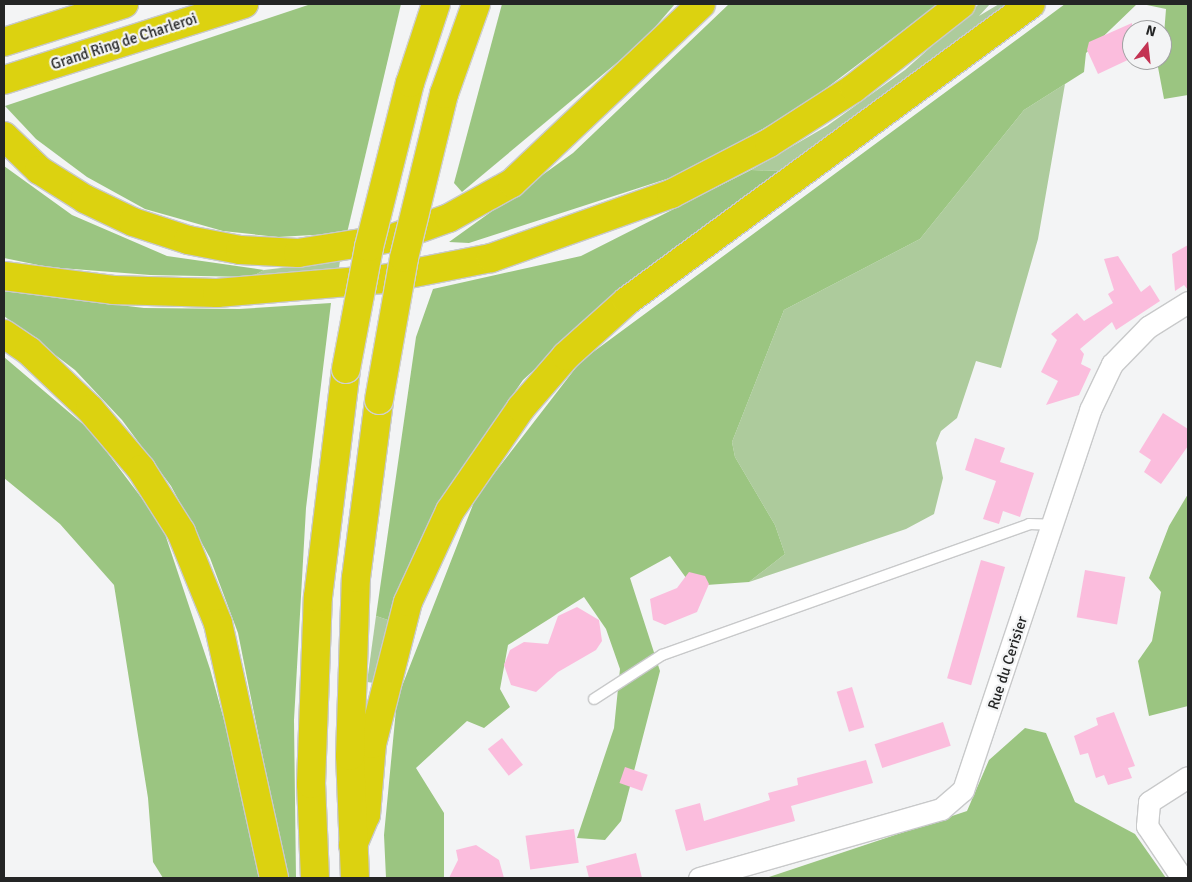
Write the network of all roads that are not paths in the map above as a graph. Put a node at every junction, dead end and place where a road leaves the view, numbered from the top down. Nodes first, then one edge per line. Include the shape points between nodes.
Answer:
1 (124, 4) edge
2 (244, 4) edge
3 (436, 4) edge
4 (476, 4) edge
5 (701, 4) edge
6 (962, 4) edge
7 (1031, 4) edge
8 (4, 42) edge
9 (4, 80) edge
10 (4, 136) edge
11 (4, 276) edge
12 (1188, 302) edge
13 (4, 334) edge
14 (1052, 525) junction
15 (594, 699) dead end
16 (1188, 777) edge
17 (353, 846) junction
18 (274, 878) edge
19 (315, 878) edge
20 (355, 878) edge
21 (699, 878) edge
22 (1182, 878) edge

1 - 8 highway
2 - 9 highway, Grand Ring de Charleroi
3 - 19 highway, bridge via 410,83 369,247 346,369 318,597 311,784
4 - 17 highway, bridge via 444,94 404,258 379,400 356,578 350,756
5 - 10 highway via 512,183 449,218 393,238 298,253 240,250 133,222 39,170
6 - 11 highway via 854,88 769,143 671,194 491,258 383,279 217,293 113,290
7 - 17 highway via 627,301 566,356 521,408 450,511 408,602 372,744 366,814
12 - 14 street, Rue du Cerisier via 1148,327 1112,364 1090,410
13 - 18 highway via 29,351 90,409 141,469 181,532 218,623
14 - 15 lane via 1029,524 662,655
14 - 21 street, Rue du Cerisier via 963,790 941,809
16 - 22 street via 1149,802 1147,826
17 - 20 highway

